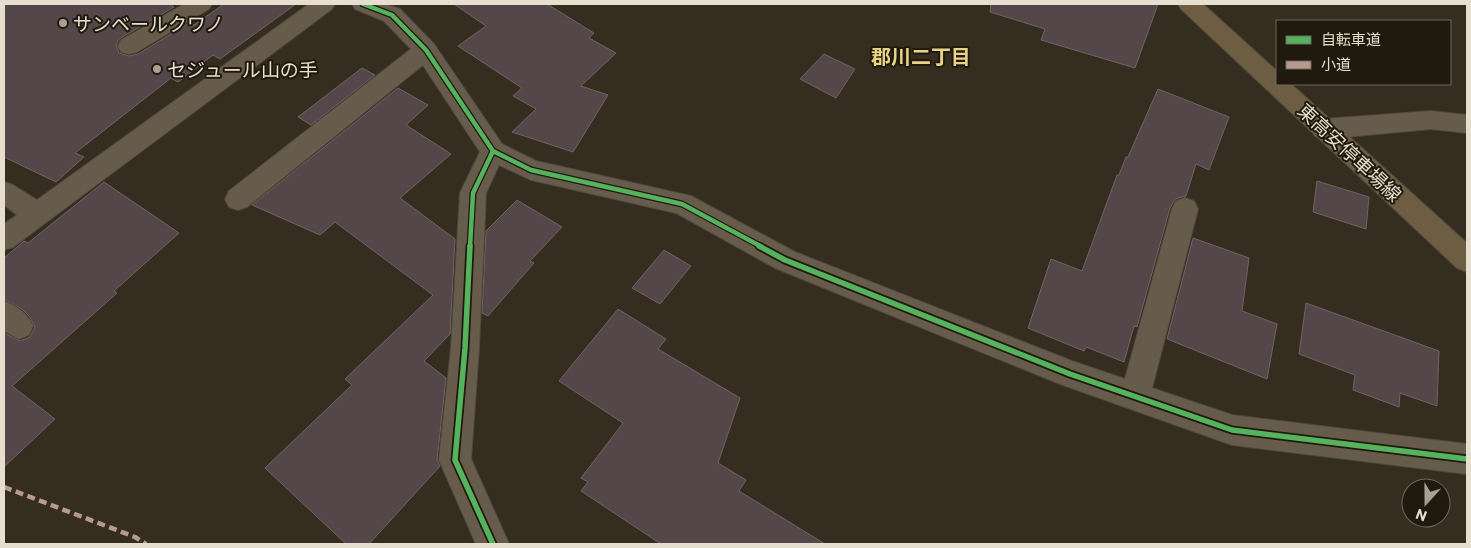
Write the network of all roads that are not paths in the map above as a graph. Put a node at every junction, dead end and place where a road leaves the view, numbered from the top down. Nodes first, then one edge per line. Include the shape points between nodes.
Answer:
1 (201, 4) edge
2 (324, 4) edge
3 (363, 4) edge
4 (1189, 4) edge
5 (129, 46) dead end
6 (426, 50) junction
7 (1276, 85) edge
8 (1276, 85) edge
9 (1467, 124) edge
10 (1324, 129) junction
11 (493, 151) junction
12 (4, 192) edge
13 (238, 199) dead end
14 (1185, 209) dead end
15 (37, 214) junction
16 (4, 239) edge
17 (1467, 260) edge
18 (1136, 397) junction
19 (1467, 460) edge
20 (493, 544) edge

1 - 5 street
2 - 15 street
3 - 6 street via 392,15
4 - 7 main road, 東高安停車場線
6 - 11 street
6 - 13 street
8 - 10 main road, 東高安停車場線
9 - 10 street via 1431,120
10 - 17 main road, 東高安停車場線
11 - 18 street via 531,170 682,204 785,260 1070,374
11 - 20 street via 473,193 455,460
12 - 15 street
14 - 18 street
15 - 16 street
18 - 19 street via 1232,430

